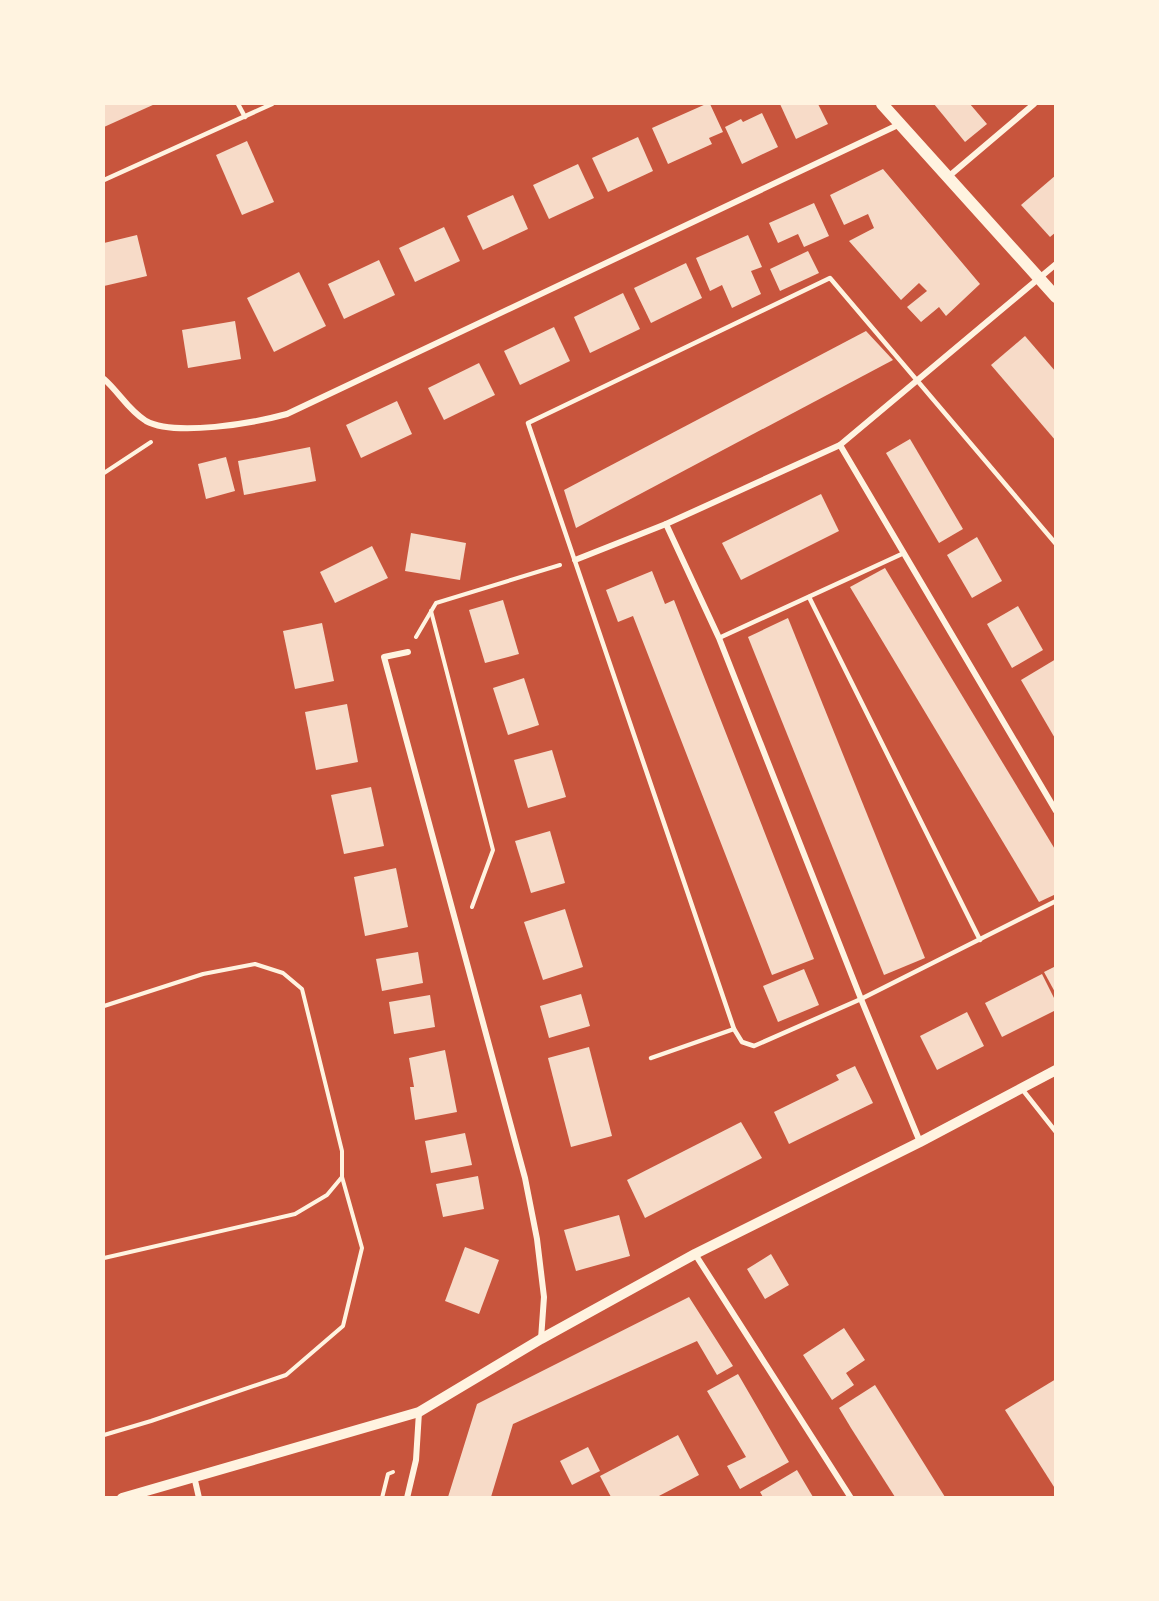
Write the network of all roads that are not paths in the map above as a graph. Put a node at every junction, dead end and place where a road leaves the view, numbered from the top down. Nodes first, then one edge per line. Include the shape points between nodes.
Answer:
1 (238, 104) edge
2 (272, 104) edge
3 (882, 104) edge
4 (1034, 104) edge
5 (244, 117) junction
6 (900, 124) junction
7 (948, 177) junction
8 (104, 180) edge
9 (1056, 264) edge
10 (1039, 279) junction
11 (1056, 297) edge
12 (104, 379) edge
13 (918, 380) junction
14 (840, 445) junction
15 (666, 524) junction
16 (1056, 544) edge
17 (904, 553) junction
18 (575, 560) junction
19 (809, 597) junction
20 (719, 638) junction
21 (408, 652) road end
22 (1056, 811) edge
23 (1056, 901) edge
24 (980, 940) junction
25 (861, 999) junction
26 (734, 1029) junction
27 (651, 1058) dead end
28 (1056, 1070) edge
29 (1021, 1088) junction
30 (1056, 1132) edge
31 (920, 1142) junction
32 (695, 1254) junction
33 (541, 1339) junction
34 (418, 1412) junction
35 (194, 1475) junction
36 (122, 1497) edge
37 (199, 1497) edge
38 (407, 1497) edge
39 (850, 1497) edge

1 - 5 lane
2 - 5 lane
3 - 6 main road
4 - 7 street
5 - 8 lane
6 - 7 main road
6 - 12 street via 287,414 258,422 171,429 147,421 125,405
7 - 10 main road
9 - 10 street
10 - 11 main road
10 - 13 street
13 - 14 street
13 - 16 lane
13 - 18 lane via 830,278 528,423
14 - 15 street
14 - 17 street
15 - 18 street
15 - 20 street
17 - 19 lane
17 - 22 street
18 - 26 lane
19 - 20 lane
19 - 24 lane
20 - 25 street
21 - 33 street via 384,657 527,1188 544,1297
23 - 24 lane
24 - 25 lane
25 - 26 lane via 754,1046 742,1042
25 - 31 street
26 - 27 lane
28 - 29 street
29 - 30 lane
29 - 31 street
31 - 32 street
32 - 33 street
32 - 39 street
33 - 34 street
34 - 35 street
34 - 38 street via 416,1460
35 - 36 street
35 - 37 street

